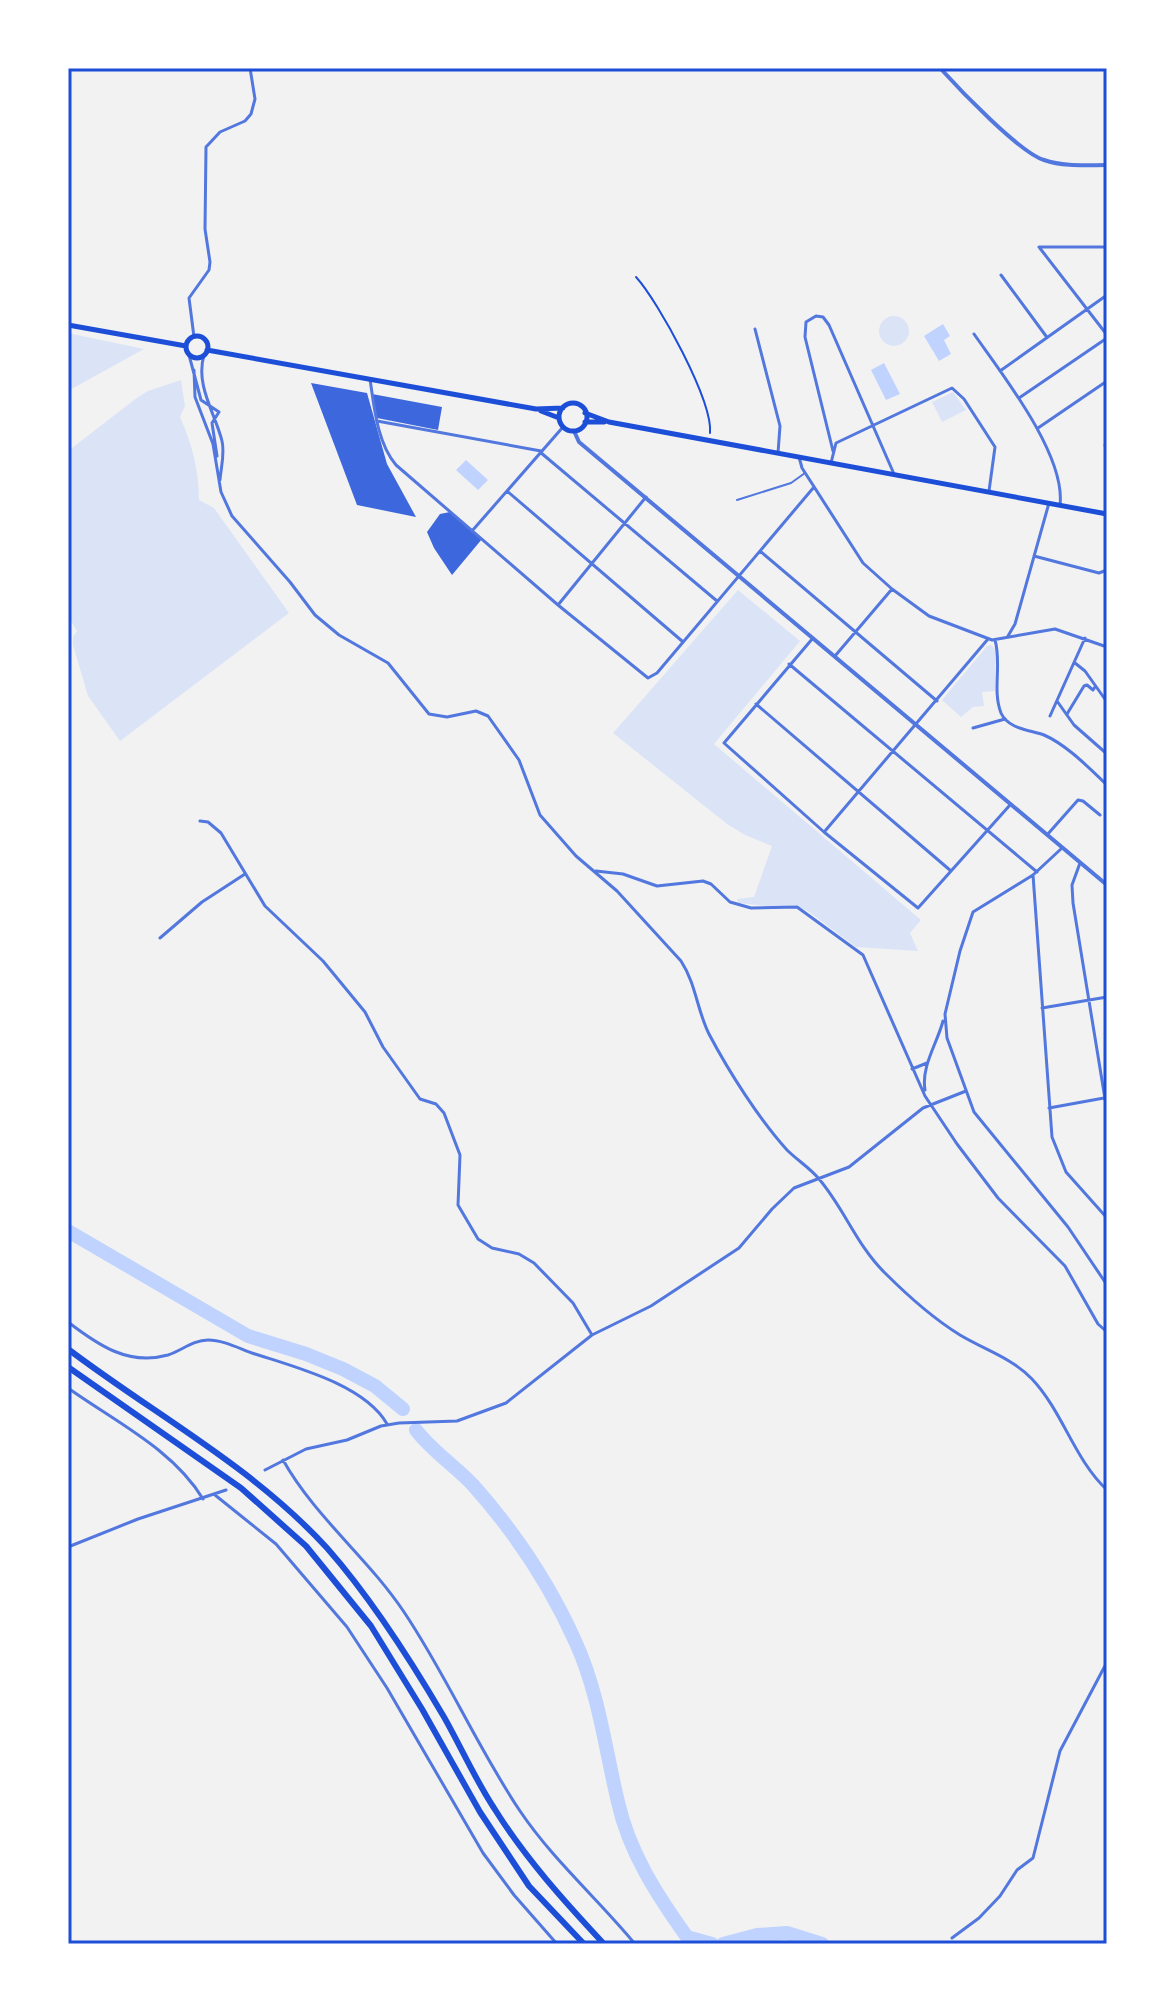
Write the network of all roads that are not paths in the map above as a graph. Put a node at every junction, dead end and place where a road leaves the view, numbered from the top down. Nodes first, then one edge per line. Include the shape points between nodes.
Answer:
1 (250, 68) edge
2 (940, 68) edge
3 (1107, 165) edge
4 (1107, 247) edge
5 (1001, 275) dead end
6 (1107, 295) edge
7 (1087, 309) junction
8 (68, 325) edge
9 (755, 329) dead end
10 (974, 334) dead end
11 (194, 337) junction
12 (1046, 337) junction
13 (1107, 337) edge
14 (186, 346) junction
15 (206, 352) junction
16 (189, 355) junction
17 (194, 370) junction
18 (1000, 371) junction
19 (370, 379) junction
20 (1107, 381) edge
21 (1019, 398) junction
22 (210, 408) junction
23 (563, 408) junction
24 (536, 409) junction
25 (585, 413) junction
26 (559, 418) junction
27 (214, 419) junction
28 (377, 421) junction
29 (585, 422) junction
30 (609, 422) junction
31 (873, 425) junction
32 (563, 427) junction
33 (1038, 428) junction
34 (574, 431) junction
35 (830, 438) junction
36 (1107, 440) edge
37 (838, 442) junction
38 (833, 451) junction
39 (541, 452) junction
40 (778, 453) junction
41 (1107, 455) edge
42 (799, 457) junction
43 (831, 463) junction
44 (216, 464) junction
45 (805, 473) junction
46 (894, 474) junction
47 (220, 483) junction
48 (814, 487) junction
49 (507, 491) junction
50 (989, 491) junction
51 (646, 497) junction
52 (737, 500) dead end
53 (1049, 503) junction
54 (1060, 505) junction
55 (1107, 514) edge
56 (625, 523) junction
57 (472, 531) junction
58 (759, 551) junction
59 (1034, 556) junction
60 (592, 564) junction
61 (1106, 571) edge
62 (740, 574) junction
63 (892, 589) junction
64 (717, 601) junction
65 (558, 605) junction
66 (855, 632) junction
67 (1008, 637) junction
68 (813, 638) junction
69 (1085, 638) junction
70 (988, 639) junction
71 (995, 640) junction
72 (682, 641) junction
73 (1107, 647) edge
74 (835, 656) junction
75 (1075, 663) junction
76 (789, 664) junction
77 (1095, 687) junction
78 (937, 701) junction
79 (1057, 701) junction
80 (1107, 702) edge
81 (756, 704) junction
82 (1066, 715) junction
83 (1050, 716) dead end
84 (1005, 719) junction
85 (916, 724) junction
86 (973, 728) dead end
87 (894, 750) junction
88 (1107, 754) edge
89 (1107, 785) edge
90 (859, 791) junction
91 (1010, 805) junction
92 (1100, 815) dead end
93 (200, 821) dead end
94 (987, 830) junction
95 (824, 832) junction
96 (1047, 835) junction
97 (1062, 848) junction
98 (1080, 863) junction
99 (596, 871) junction
100 (952, 872) junction
101 (245, 874) junction
102 (1035, 874) junction
103 (1107, 885) edge
104 (160, 938) dead end
105 (1107, 997) edge
106 (1088, 1000) junction
107 (1042, 1008) junction
108 (945, 1014) junction
109 (936, 1045) junction
110 (950, 1045) junction
111 (927, 1063) junction
112 (912, 1069) junction
113 (966, 1091) junction
114 (925, 1096) junction
115 (1106, 1098) edge
116 (931, 1105) junction
117 (923, 1108) junction
118 (1049, 1108) junction
119 (1107, 1111) edge
120 (819, 1179) junction
121 (1107, 1218) edge
122 (1107, 1285) edge
123 (68, 1322) edge
124 (1107, 1332) edge
125 (592, 1335) junction
126 (68, 1349) edge
127 (68, 1367) edge
128 (68, 1388) edge
129 (387, 1424) junction
130 (283, 1460) junction
131 (265, 1470) dead end
132 (226, 1490) dead end
133 (1107, 1490) edge
134 (215, 1495) junction
135 (203, 1499) junction
136 (68, 1547) edge
137 (1107, 1662) edge
138 (952, 1938) dead end
139 (557, 1944) edge
140 (584, 1944) edge
141 (604, 1944) edge
142 (635, 1944) edge

1 - 11 street via 255,99 251,114 206,147 210,262 189,298
2 - 3 street via 1029,153 1056,163
4 - 7 street via 1039,247
5 - 12 street
6 - 7 street
7 - 12 street
7 - 13 street
8 - 14 main road
9 - 40 street via 780,426
10 - 18 street
11 - 14 main road
11 - 15 main road via 203,338
12 - 18 street
13 - 21 street
14 - 16 main road
15 - 16 main road
15 - 19 main road
15 - 22 street via 202,382
16 - 17 street
17 - 22 street via 201,400
17 - 44 street via 195,397
18 - 21 street
19 - 24 main road
19 - 28 street
20 - 33 street
21 - 33 street
22 - 27 street via 219,412
23 - 24 main road
23 - 25 main road via 575,404
23 - 26 main road
24 - 26 main road
25 - 29 main road
25 - 30 main road
26 - 32 main road
27 - 44 street
27 - 47 street via 223,447
28 - 39 street
28 - 57 street via 395,464
29 - 30 main road
29 - 34 main road
30 - 40 main road
31 - 35 street via 826,319 812,317 805,337
31 - 37 street
31 - 46 street
31 - 50 street via 955,389 995,447
32 - 34 main road
32 - 39 street
33 - 54 street via 1057,478
34 - 51 street via 579,442
35 - 37 street
35 - 38 street
36 - 41 street
37 - 38 street
38 - 43 street
39 - 49 street
39 - 56 street
40 - 42 main road
42 - 43 main road
42 - 45 street
43 - 46 main road
44 - 47 street
45 - 48 street
45 - 52 lane via 791,483
46 - 50 main road
47 - 99 street via 232,516 323,623 388,663 429,714 447,717 476,711 493,721 519,760 540,815
48 - 58 street
48 - 63 street via 863,563
49 - 57 street
49 - 60 street
50 - 53 main road
51 - 56 street
51 - 62 street
53 - 54 main road
53 - 59 street
54 - 55 main road
56 - 60 street
56 - 64 street
57 - 65 street
58 - 62 street
58 - 66 street
59 - 61 street
59 - 67 street
60 - 65 street
60 - 72 street
62 - 64 street
62 - 68 street
63 - 66 street
63 - 70 street via 929,616
64 - 72 street
65 - 72 street via 649,678
66 - 74 street
66 - 78 street
67 - 69 street via 1055,629
67 - 71 street
68 - 74 street
68 - 76 street
69 - 73 street
69 - 75 street
70 - 71 street
70 - 78 street
71 - 84 street via 997,695
74 - 85 street
75 - 77 street
75 - 79 street
76 - 81 street
76 - 87 street
77 - 80 street
77 - 82 street via 1084,686
78 - 85 street
79 - 82 street
79 - 83 street
81 - 90 street
81 - 95 street via 724,743
82 - 88 street
84 - 86 street
84 - 89 street via 1057,743
85 - 87 street
85 - 91 street
87 - 90 street
87 - 94 street
90 - 95 street
90 - 100 street
91 - 94 street
91 - 96 street
92 - 96 street via 1078,800
93 - 101 street via 221,833
94 - 100 street
94 - 102 street
95 - 100 street via 918,908
96 - 97 street
97 - 98 street
97 - 102 street
98 - 103 street
98 - 106 street via 1072,885 1073,903
99 - 112 street via 657,886 703,881 730,902 802,910 863,955
99 - 120 street via 681,961 709,1034 753,1107
101 - 104 street
101 - 125 street via 265,906 323,961 365,1012 420,1099 444,1113 460,1155 458,1205 478,1239 534,1263 573,1303
102 - 107 street
102 - 108 street via 973,912
105 - 106 street
106 - 107 street
106 - 115 street
107 - 118 street
108 - 109 street
108 - 110 street
109 - 110 street
109 - 111 street
110 - 113 street
111 - 112 street
111 - 114 street
112 - 114 street
113 - 116 street
113 - 122 street via 977,1117 1068,1227
114 - 116 street
114 - 117 street
115 - 118 street
115 - 119 street
116 - 117 street
116 - 124 street via 981,1179 1065,1266
117 - 120 street via 849,1167
118 - 121 street via 1060,1161
120 - 125 street via 794,1188 724,1260
120 - 133 street via 885,1273 943,1323 1031,1378
123 - 129 street via 102,1348 130,1357 155,1358 207,1340 219,1341 287,1363 361,1398
125 - 129 street via 497,1407 457,1421
126 - 141 highway via 247,1473 328,1550 391,1631 519,1845
127 - 140 highway via 241,1488 306,1546 371,1626 529,1886
128 - 135 street via 165,1457
129 - 130 street
130 - 131 street
130 - 142 street via 403,1610 537,1836
132 - 134 street
134 - 135 street
134 - 139 street via 276,1544 347,1627 483,1853
135 - 136 street
137 - 138 street via 1060,1751 1033,1858 979,1918

